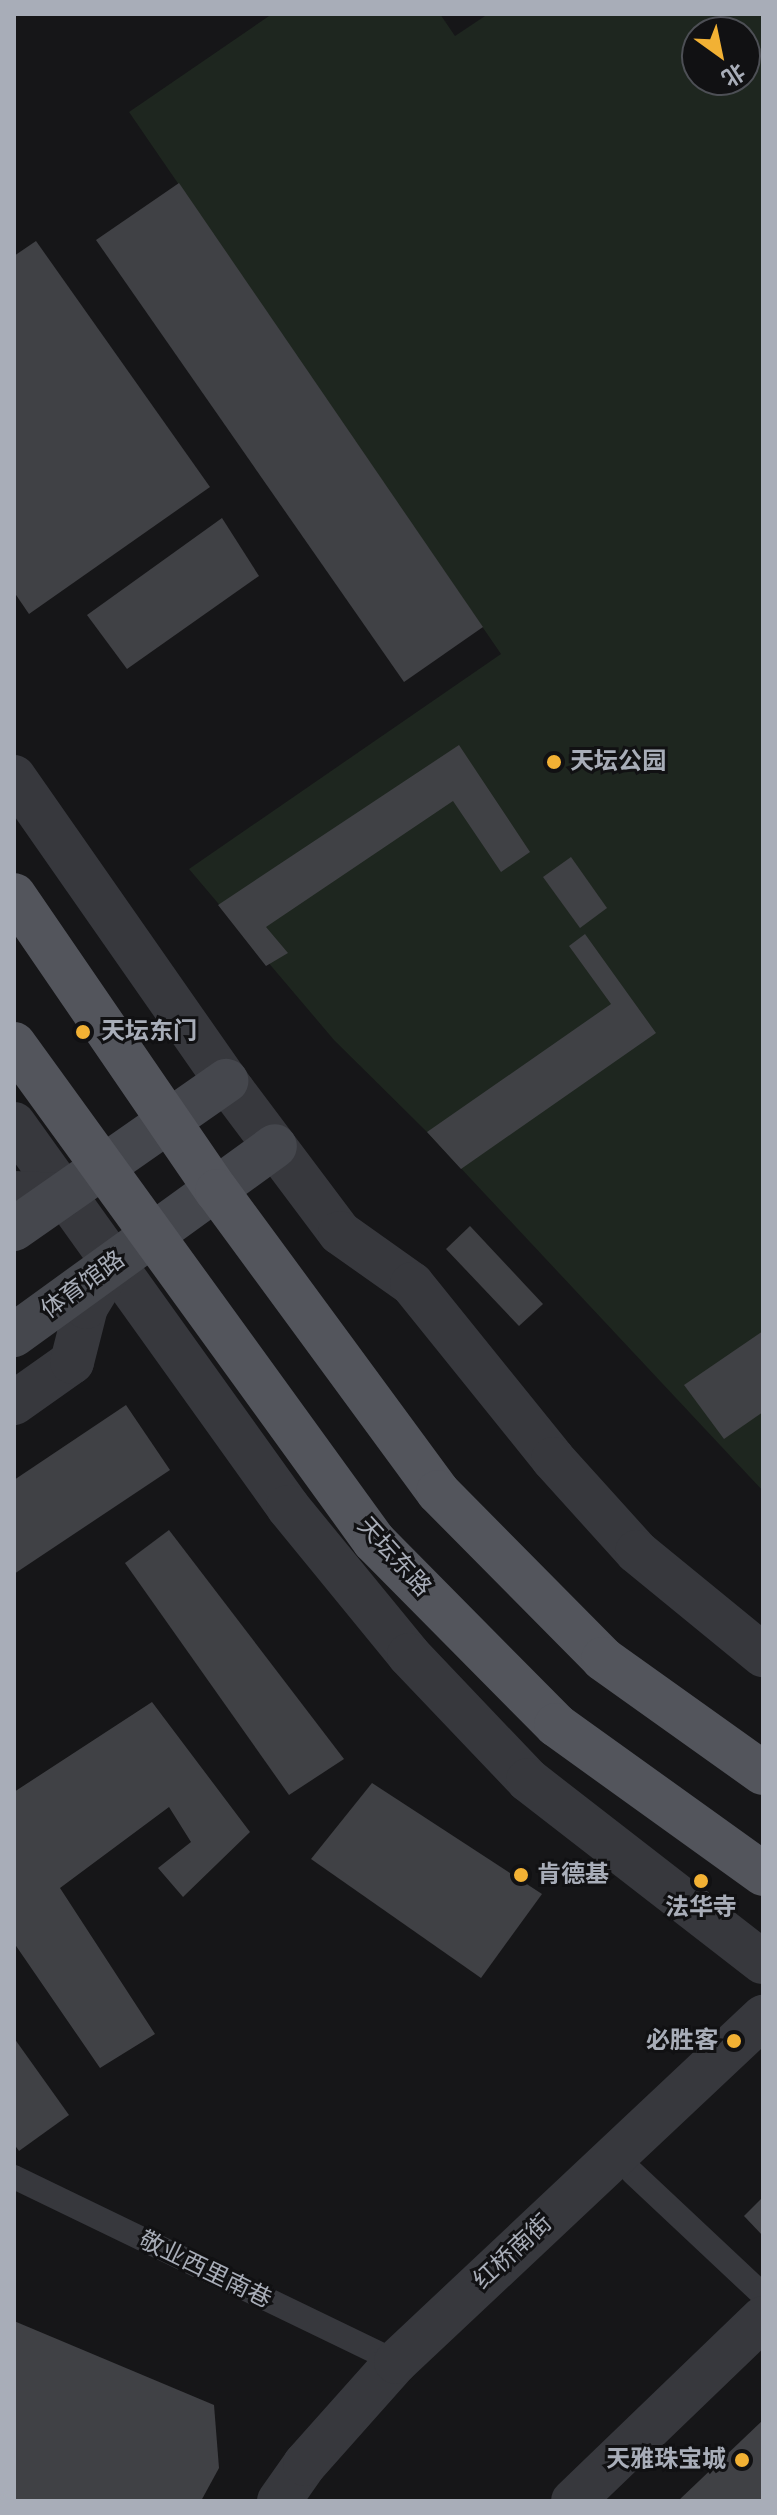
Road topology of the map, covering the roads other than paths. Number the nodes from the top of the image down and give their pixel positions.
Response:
1 (14, 777) edge
2 (14, 895) edge
3 (14, 1044) edge
4 (226, 1081) junction
5 (170, 1122) junction
6 (14, 1124) edge
7 (275, 1146) junction
8 (102, 1167) junction
9 (217, 1191) junction
10 (14, 1193) edge
11 (63, 1195) junction
12 (14, 1229) edge
13 (152, 1235) junction
14 (112, 1264) junction
15 (14, 1335) edge
16 (14, 1403) edge
17 (763, 1655) edge
18 (763, 1773) edge
19 (763, 1874) edge
20 (763, 1962) edge
21 (763, 2017) edge
22 (763, 2049) edge
23 (633, 2173) junction
24 (14, 2177) edge
25 (763, 2295) edge
26 (763, 2318) edge
27 (396, 2362) junction
28 (279, 2501) edge
29 (310, 2501) edge
30 (573, 2501) edge

1 - 4 street
2 - 5 main road
3 - 8 main road, 天坛东路
4 - 5 main road
4 - 7 street
5 - 8 main road
5 - 9 main road
6 - 11 street, 天坛东路
7 - 9 main road, 体育馆路
7 - 17 street
8 - 11 main road
8 - 13 main road, 天坛东路
9 - 13 main road, 体育馆路
9 - 18 main road
10 - 11 street
11 - 12 main road
11 - 14 street, 天坛东路
13 - 14 main road, 体育馆路
13 - 19 main road, 天坛东路
14 - 15 main road, 体育馆路
14 - 16 street
14 - 20 street, 天坛东路
21 - 27 street, 红桥南街
22 - 23 street, 红桥南街
23 - 25 lane
23 - 29 street, 红桥南街
24 - 27 lane, 敬业西里南巷
26 - 30 street
27 - 28 street, 红桥南街

